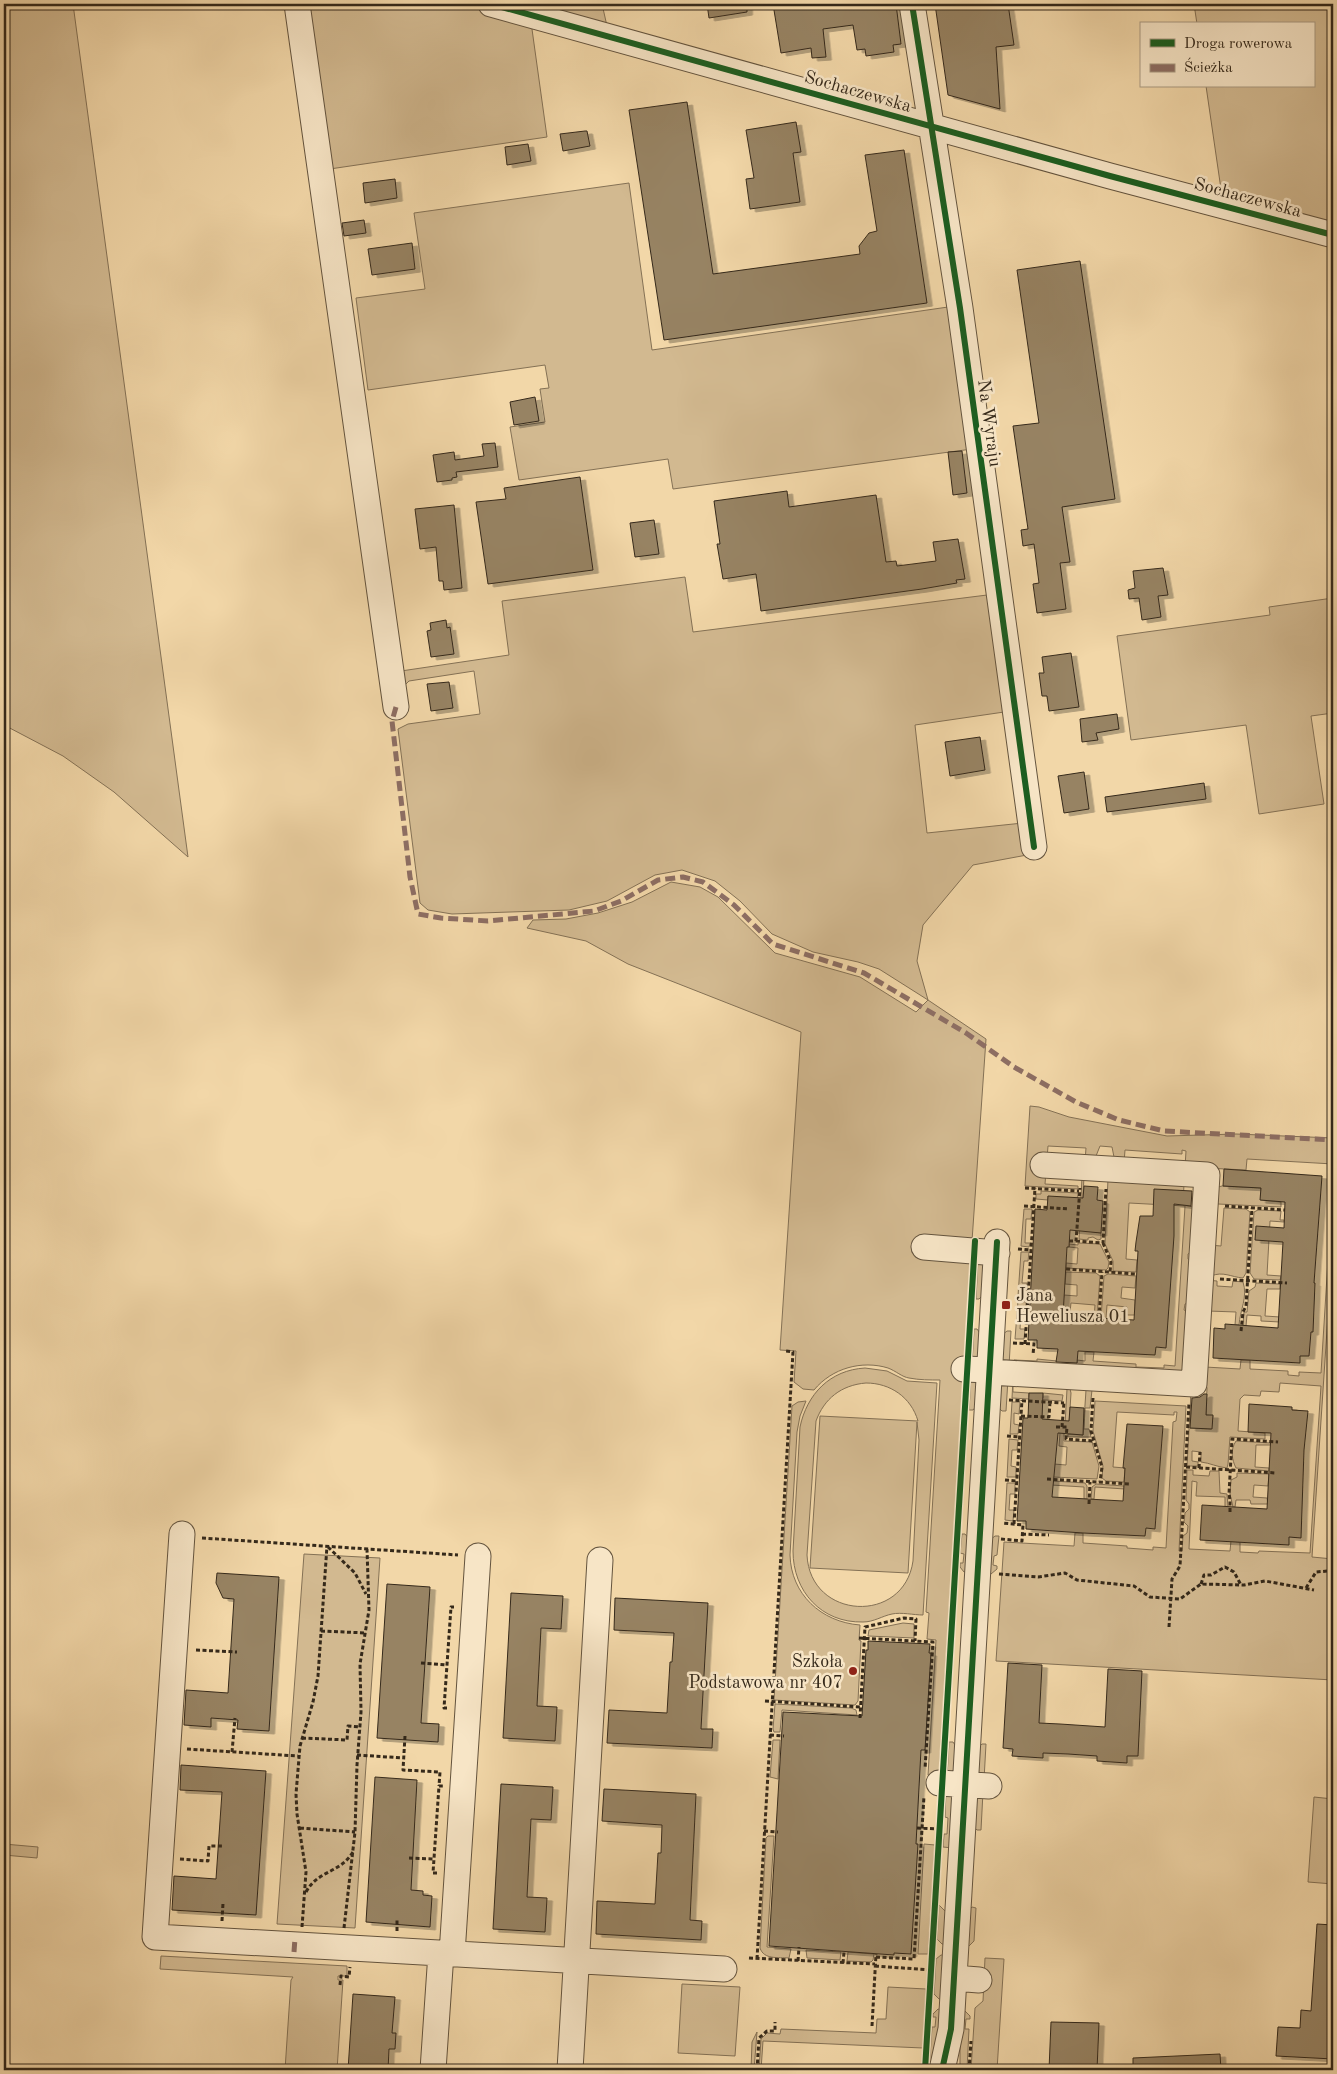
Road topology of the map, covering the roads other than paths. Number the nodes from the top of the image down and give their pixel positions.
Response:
1 (297, 4) edge
2 (491, 4) edge
3 (912, 4) edge
4 (930, 126) junction
5 (1333, 235) edge
6 (396, 707) dead end
7 (1034, 847) dead end
8 (1043, 1165) dead end
9 (924, 1247) dead end
10 (964, 1369) dead end
11 (990, 1371) junction
12 (182, 1535) road end
13 (478, 1556) road end
14 (600, 1560) dead end
15 (929, 1782) road end
16 (977, 1785) junction
17 (447, 1953) junction
18 (576, 1961) junction
19 (724, 1969) dead end
20 (942, 1974) junction
21 (979, 1980) dead end
22 (951, 2029) junction
23 (433, 2070) edge
24 (570, 2070) edge
25 (942, 2070) edge
26 (956, 2070) edge

1 - 6 street
2 - 4 street, Sochaczewska
3 - 4 street, Na Wyraju
4 - 5 street, Sochaczewska
4 - 7 street, Na Wyraju
8 - 11 street
9 - 11 street
10 - 11 street
11 - 16 street
12 - 17 street
13 - 17 street
14 - 18 street
15 - 16 street
16 - 20 street
17 - 18 street
17 - 23 street
18 - 19 street
18 - 24 street
20 - 21 street
20 - 22 street
22 - 25 street
22 - 26 street

